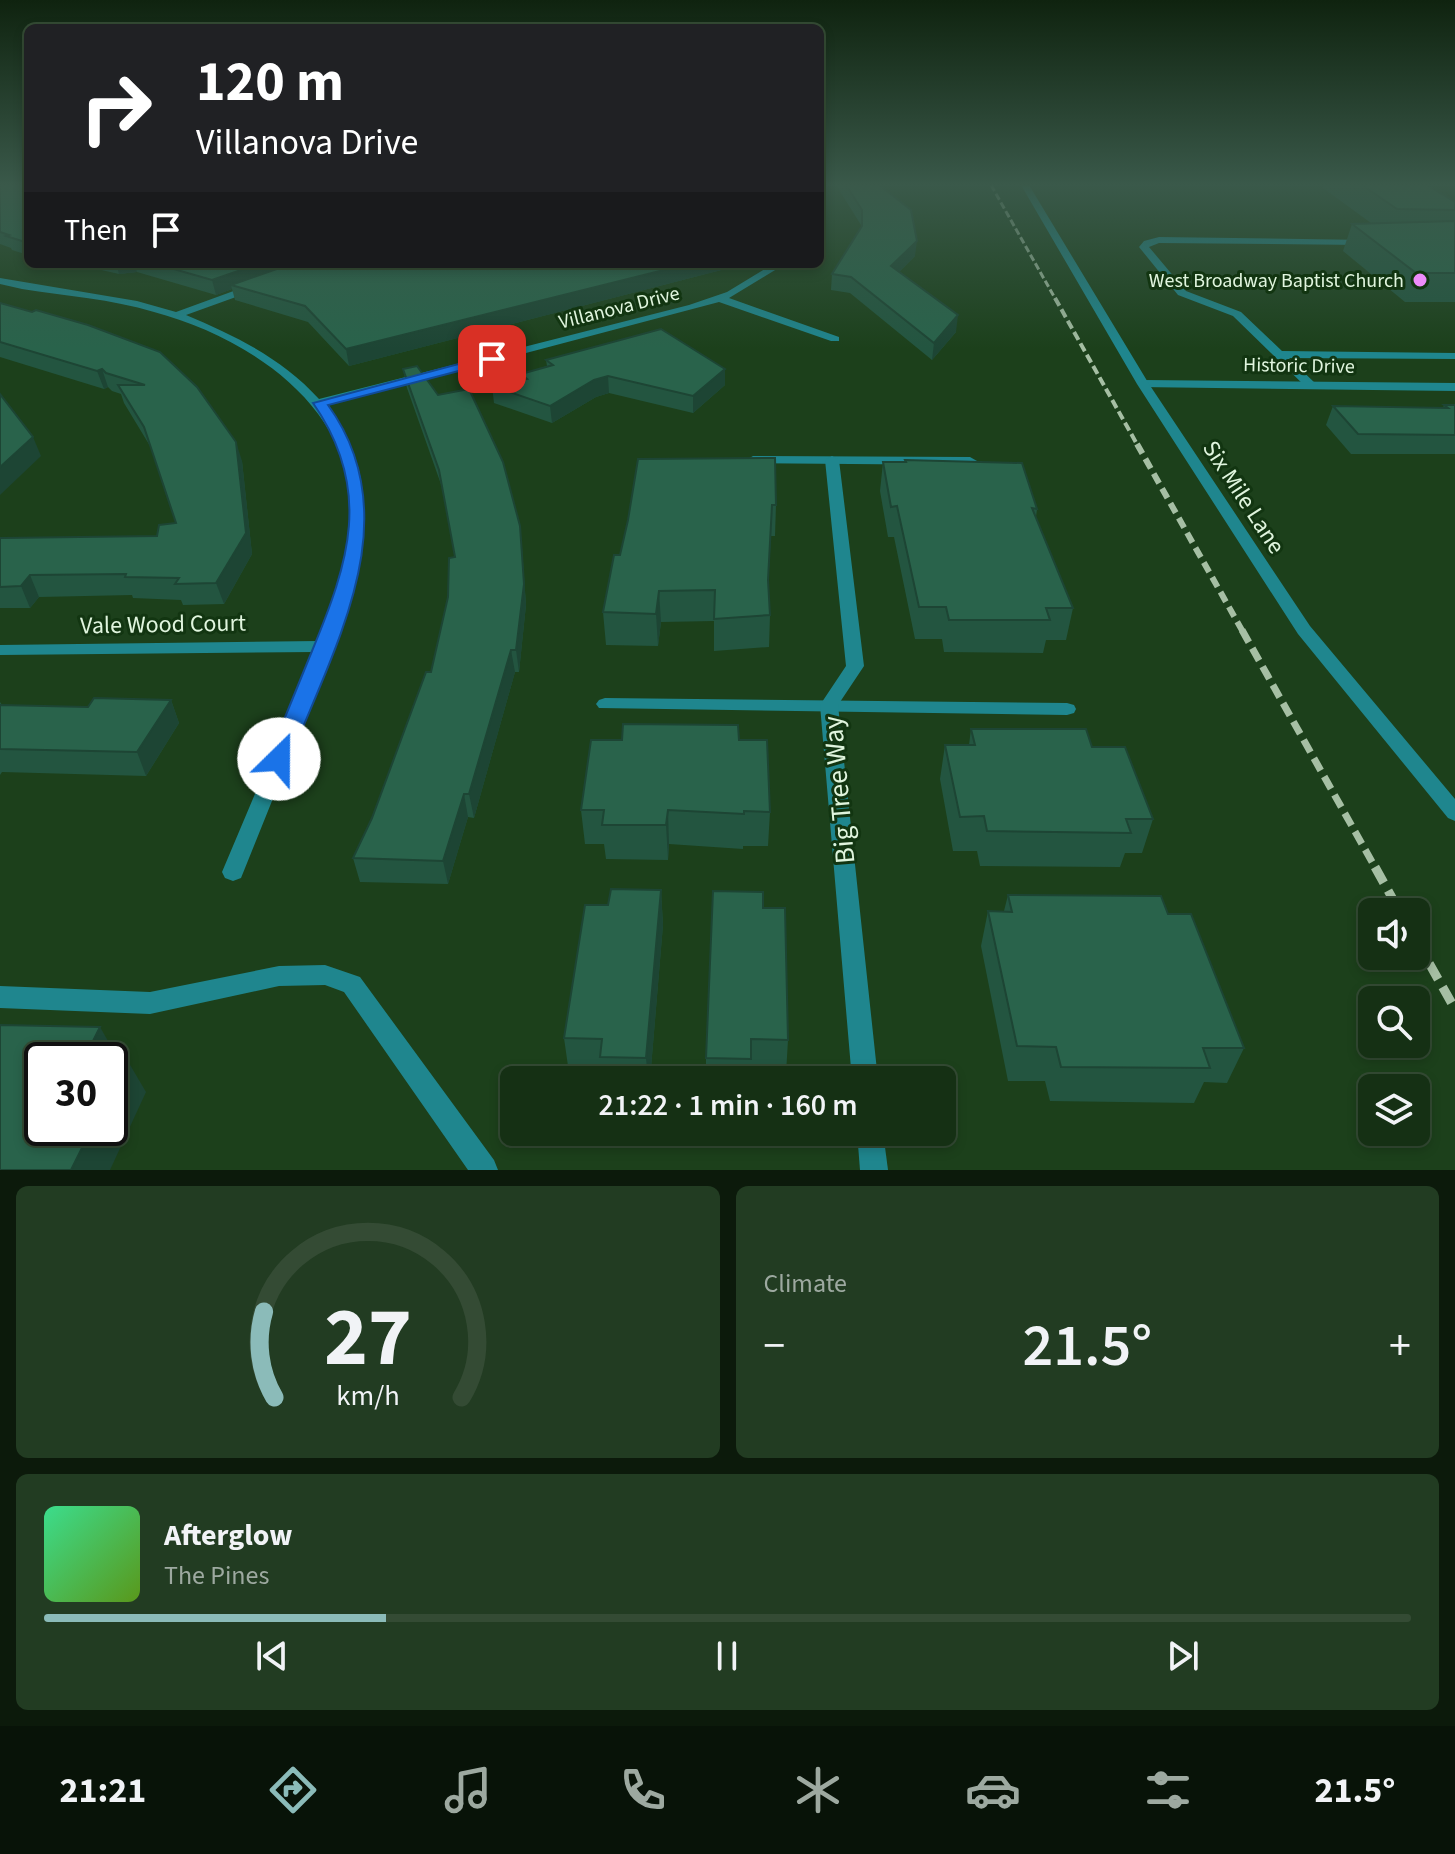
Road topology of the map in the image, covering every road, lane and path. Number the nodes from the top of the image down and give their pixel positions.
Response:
1 (1057, 240) edge
2 (1377, 242) edge
3 (773, 268) edge
4 (0, 281) edge
5 (263, 284) edge
6 (719, 298) junction
7 (177, 315) junction
8 (835, 339) dead end
9 (1280, 354) junction
10 (1455, 356) edge
11 (1143, 384) junction
12 (1311, 385) junction
13 (1455, 387) edge
14 (320, 403) junction
15 (740, 460) edge
16 (832, 460) junction
17 (970, 461) edge
18 (326, 646) junction
19 (0, 650) edge
20 (605, 704) dead end
21 (829, 705) junction
22 (1067, 709) dead end
23 (1455, 813) edge
24 (233, 872) dead end
25 (0, 997) edge
26 (864, 1066) edge
27 (871, 1146) edge
28 (484, 1170) edge
29 (874, 1170) edge

1 - 11 street, Six Mile Lane
2 - 9 street
3 - 6 street, Villanova Drive
4 - 7 street
5 - 7 street
6 - 8 street
6 - 14 street, Villanova Drive
7 - 14 street
9 - 10 street
9 - 12 street
11 - 12 street, Historic Drive
11 - 23 street, Six Mile Lane
12 - 13 street, Historic Drive
14 - 18 street
15 - 16 street
16 - 17 street
16 - 21 street, Big Tree Way
18 - 19 street, Vale Wood Court
18 - 24 street
20 - 21 street
21 - 22 street
21 - 26 street, Big Tree Way
25 - 28 street
27 - 29 street

